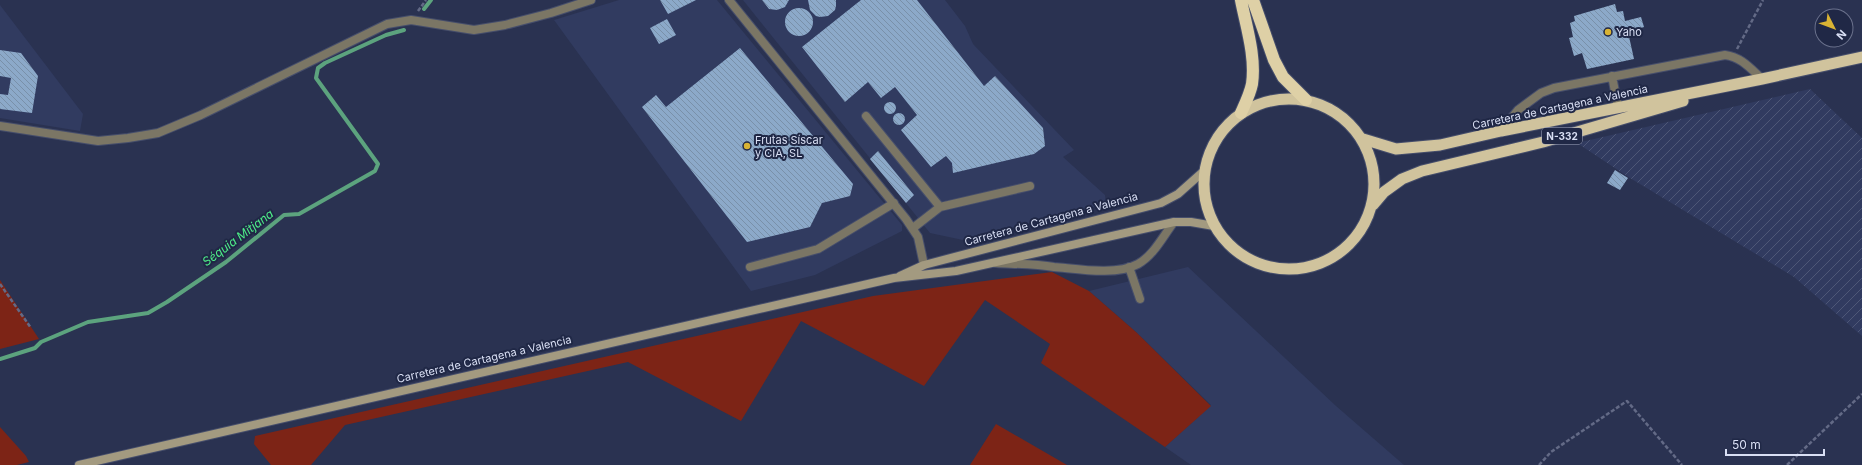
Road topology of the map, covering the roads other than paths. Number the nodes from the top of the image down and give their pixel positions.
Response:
1 (591, 0) edge
2 (729, 0) edge
3 (1241, 0) edge
4 (1253, 0) edge
5 (1862, 56) edge
6 (1612, 76) junction
7 (1762, 79) junction
8 (1306, 100) junction
9 (1618, 108) junction
10 (1241, 113) junction
11 (866, 116) dead end
12 (0, 126) edge
13 (1500, 131) junction
14 (1363, 139) junction
15 (1205, 170) junction
16 (1030, 186) dead end
17 (894, 203) junction
18 (940, 207) junction
19 (1371, 208) junction
20 (1174, 222) junction
21 (1214, 226) junction
22 (913, 228) junction
23 (991, 262) junction
24 (924, 265) junction
25 (750, 267) dead end
26 (1129, 267) junction
27 (894, 278) junction
28 (1140, 299) dead end
29 (79, 465) edge

1 - 12 street
2 - 17 street
3 - 10 highway
4 - 8 highway
5 - 7 highway, Carretera de Cartagena a Valencia / N-332
6 - 7 street
6 - 9 street
6 - 13 street
7 - 9 highway, Carretera de Cartagena a Valencia / N-332
7 - 19 highway, Carretera de Cartagena a Valencia / N-332
8 - 10 highway
8 - 14 highway
9 - 13 highway, Carretera de Cartagena a Valencia / N-332
10 - 15 highway
11 - 18 street
13 - 14 highway, Carretera de Cartagena a Valencia / N-332
14 - 19 highway
15 - 21 highway
15 - 24 main road, Carretera de Cartagena a Valencia
16 - 18 street
17 - 22 street
17 - 25 street
18 - 22 street
19 - 21 highway
20 - 21 main road, Carretera de Cartagena a Valencia
20 - 23 main road, Carretera de Cartagena a Valencia
20 - 26 street
22 - 24 street
23 - 26 street
23 - 27 main road, Carretera de Cartagena a Valencia
24 - 27 main road, Carretera de Cartagena a Valencia
26 - 28 street
27 - 29 main road, Carretera de Cartagena a Valencia

